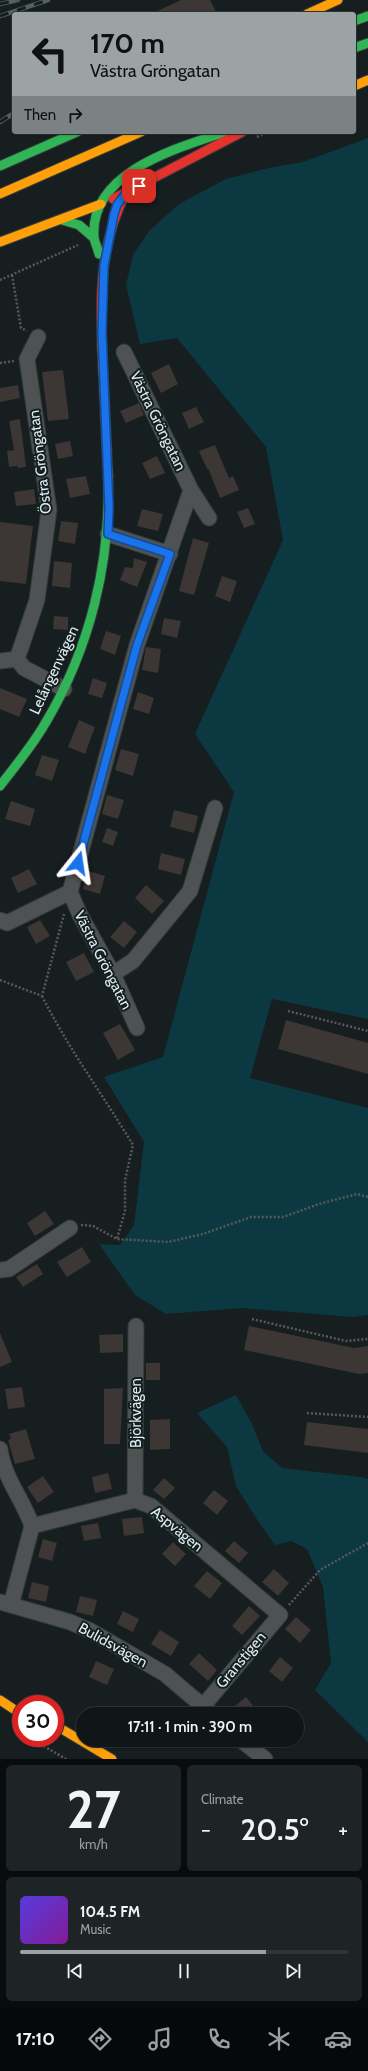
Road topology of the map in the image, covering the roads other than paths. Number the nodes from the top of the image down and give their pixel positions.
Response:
1 (338, 0) edge
2 (311, 12) edge
3 (368, 16) edge
4 (356, 20) edge
5 (368, 43) edge
6 (356, 47) edge
7 (368, 80) edge
8 (356, 85) edge
9 (72, 134) edge
10 (136, 134) edge
11 (220, 134) edge
12 (238, 134) edge
13 (0, 166) edge
14 (126, 193) junction
15 (0, 194) edge
16 (101, 204) junction
17 (62, 220) junction
18 (94, 238) junction
19 (0, 242) edge
20 (104, 266) junction
21 (38, 337) road end
22 (124, 352) dead end
23 (191, 490) junction
24 (209, 518) dead end
25 (108, 534) junction
26 (170, 554) junction
27 (17, 659) junction
28 (0, 661) edge
29 (64, 689) junction
30 (0, 786) edge
31 (216, 808) dead end
32 (70, 892) junction
33 (0, 920) edge
34 (113, 974) junction
35 (137, 1028) dead end
36 (70, 1228) road end
37 (0, 1270) edge
38 (136, 1326) dead end
39 (0, 1449) edge
40 (135, 1500) junction
41 (32, 1526) junction
42 (5, 1603) edge
43 (280, 1615) joint
44 (0, 1697) edge
45 (0, 1700) edge
46 (12, 1702) edge
47 (204, 1707) edge
48 (210, 1707) edge
49 (12, 1708) edge
50 (64, 1730) edge
51 (64, 1741) edge
52 (250, 1747) edge
53 (95, 1759) edge
54 (112, 1759) edge
55 (265, 1759) edge

1 - 2 main road
3 - 4 main road
5 - 6 main road
7 - 8 main road
9 - 13 main road
10 - 15 main road
11 - 16 main road
12 - 14 main road
14 - 16 main road
14 - 20 main road, Lelångenvägen
16 - 17 main road
16 - 18 main road
17 - 18 main road
17 - 19 main road
18 - 20 main road, Lelångenvägen
20 - 25 main road, Lelångenvägen
21 - 27 street, Östra Gröngatan
22 - 23 street, Västra Gröngatan
23 - 24 street, Västra Gröngatan
23 - 26 street, Västra Gröngatan
25 - 26 street
25 - 29 main road, Lelångenvägen
26 - 32 street, Västra Gröngatan
27 - 28 street
27 - 29 street
29 - 30 main road, Lelångenvägen
31 - 34 street
32 - 33 street, Västra Gröngatan
32 - 34 street, Västra Gröngatan
34 - 35 street, Västra Gröngatan
36 - 37 street
38 - 40 street, Björkvägen
39 - 41 street
40 - 41 street, Aspvägen
40 - 43 street, Aspvägen
41 - 42 street
42 - 47 street, Bulidsvägen
43 - 48 street, Granstigen
44 - 46 main road
45 - 49 main road
50 - 54 main road
51 - 53 main road
52 - 55 street

